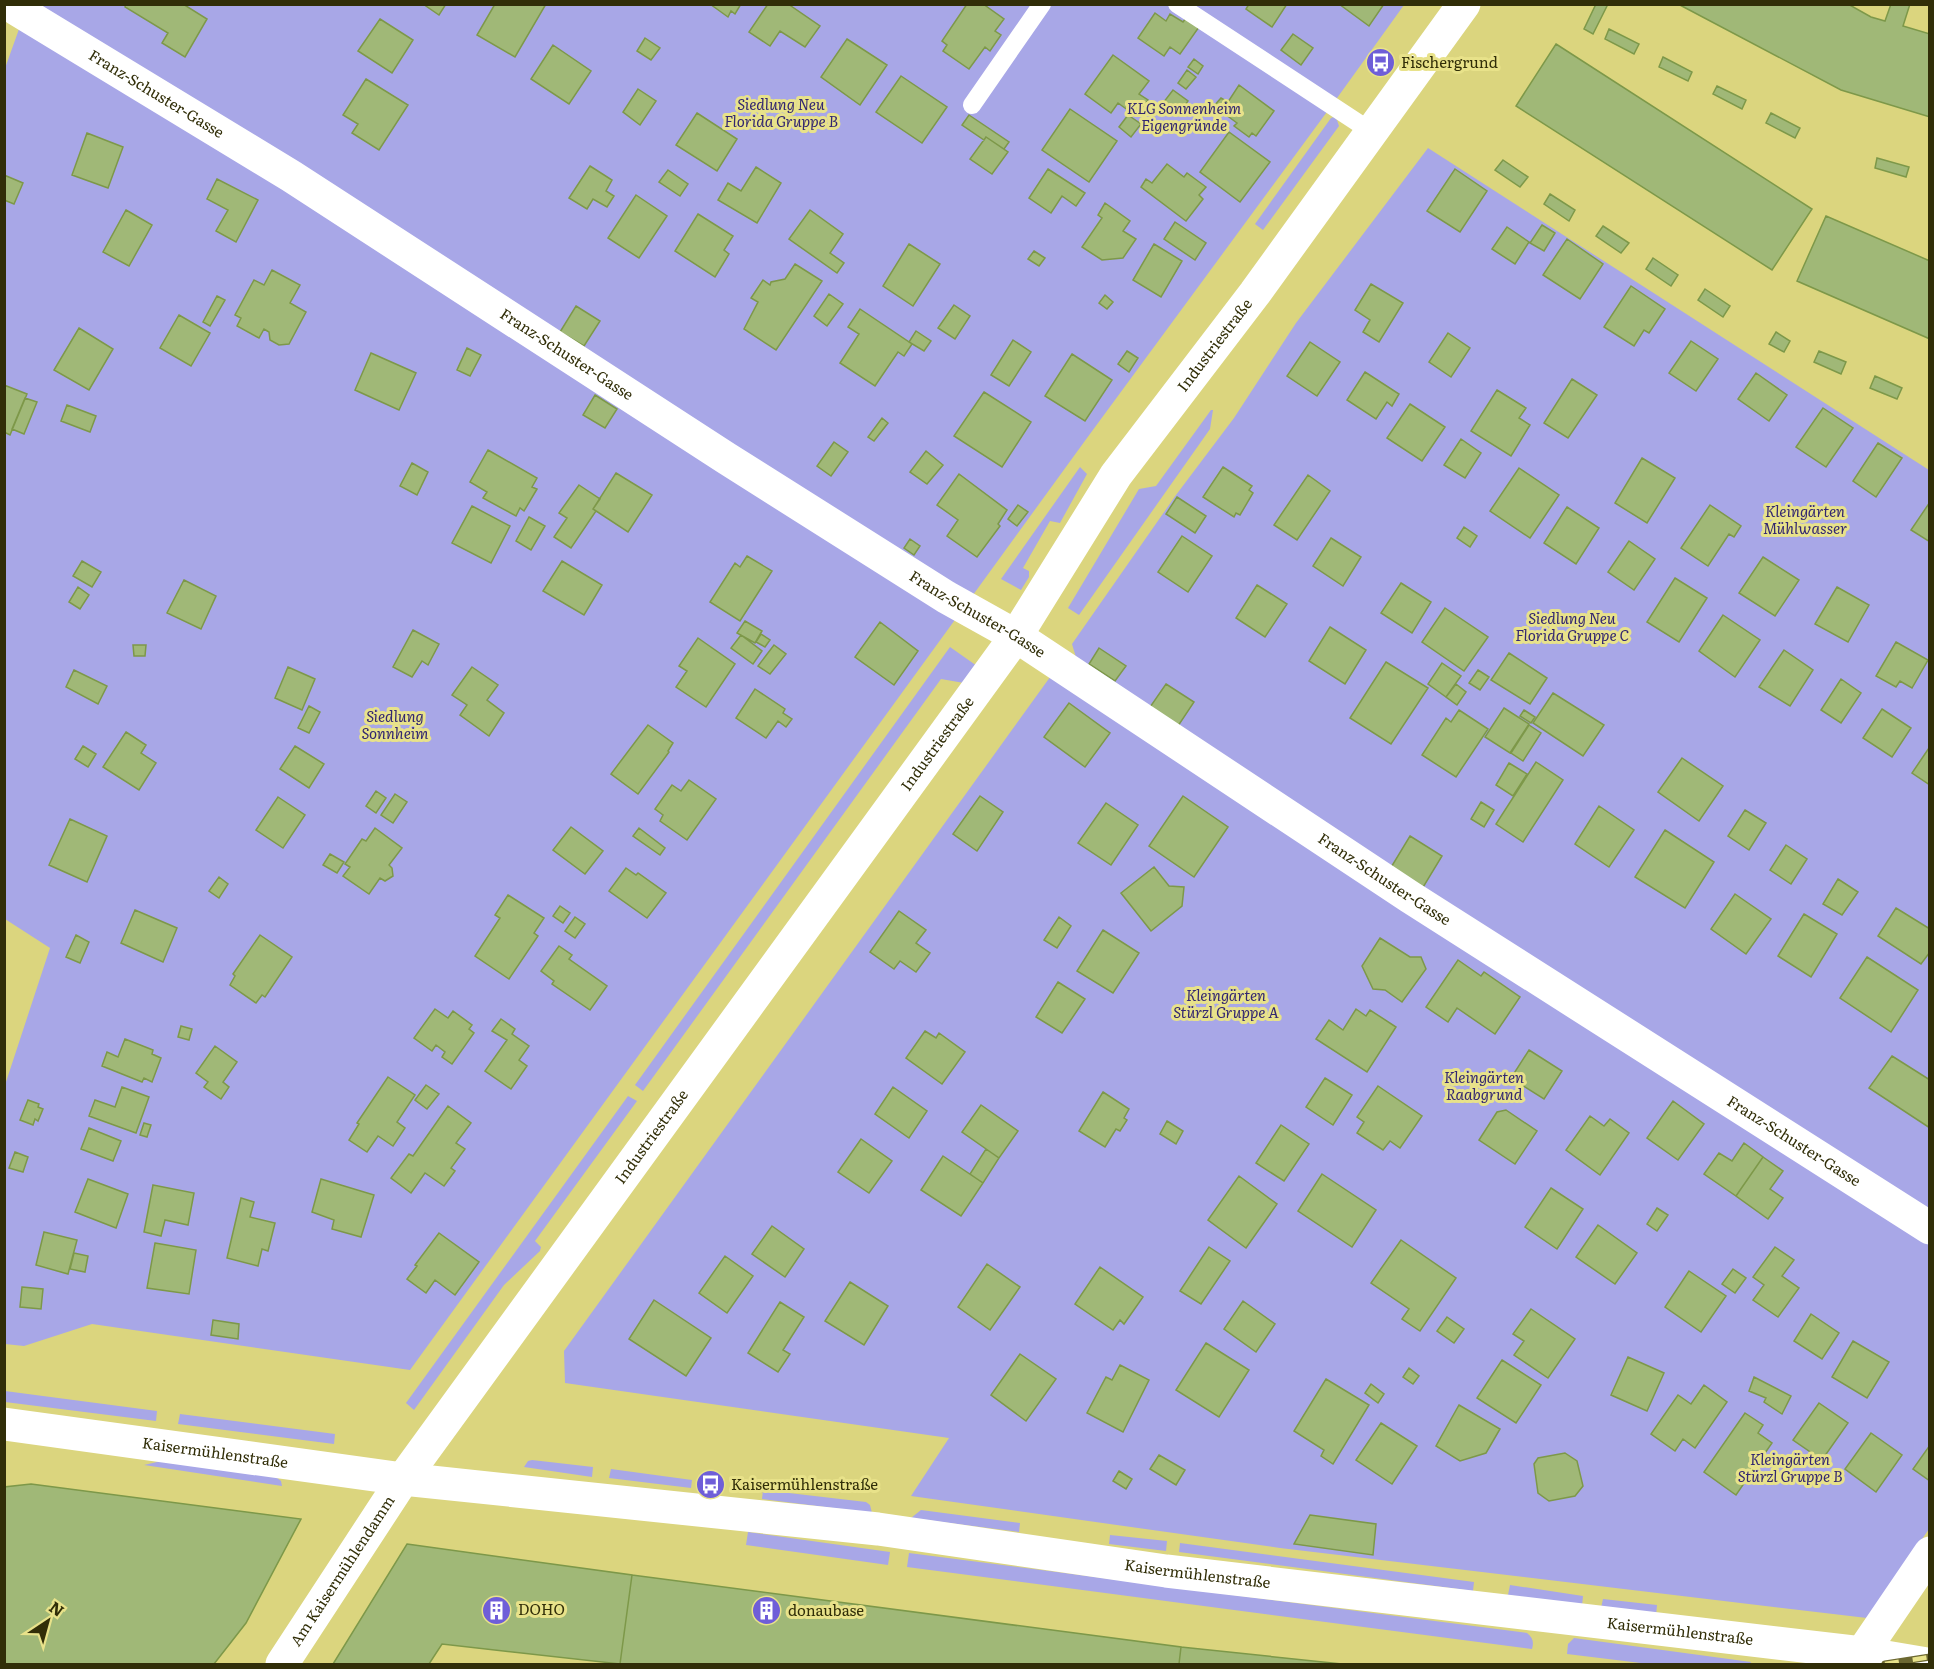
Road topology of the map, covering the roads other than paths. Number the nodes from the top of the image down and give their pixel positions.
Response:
1 (1042, 4) edge
2 (1177, 4) edge
3 (1464, 4) edge
4 (16, 9) dead end
5 (972, 105) dead end
6 (1372, 132) junction
7 (1016, 636) junction
8 (1929, 1228) edge
9 (4, 1424) edge
10 (403, 1479) junction
11 (1929, 1553) edge
12 (1862, 1653) junction
13 (282, 1665) edge
14 (1927, 1665) edge

1 - 5 lane
2 - 6 lane
3 - 6 street, Industriestraße
4 - 7 street, Franz-Schuster-Gasse
6 - 7 street, Industriestraße
7 - 8 street, Franz-Schuster-Gasse
7 - 10 street, Industriestraße
9 - 10 street, Kaisermühlenstraße
10 - 12 street, Kaisermühlenstraße
10 - 13 street, Am Kaisermühlendamm
11 - 12 street
12 - 14 street, Kaisermühlenstraße

